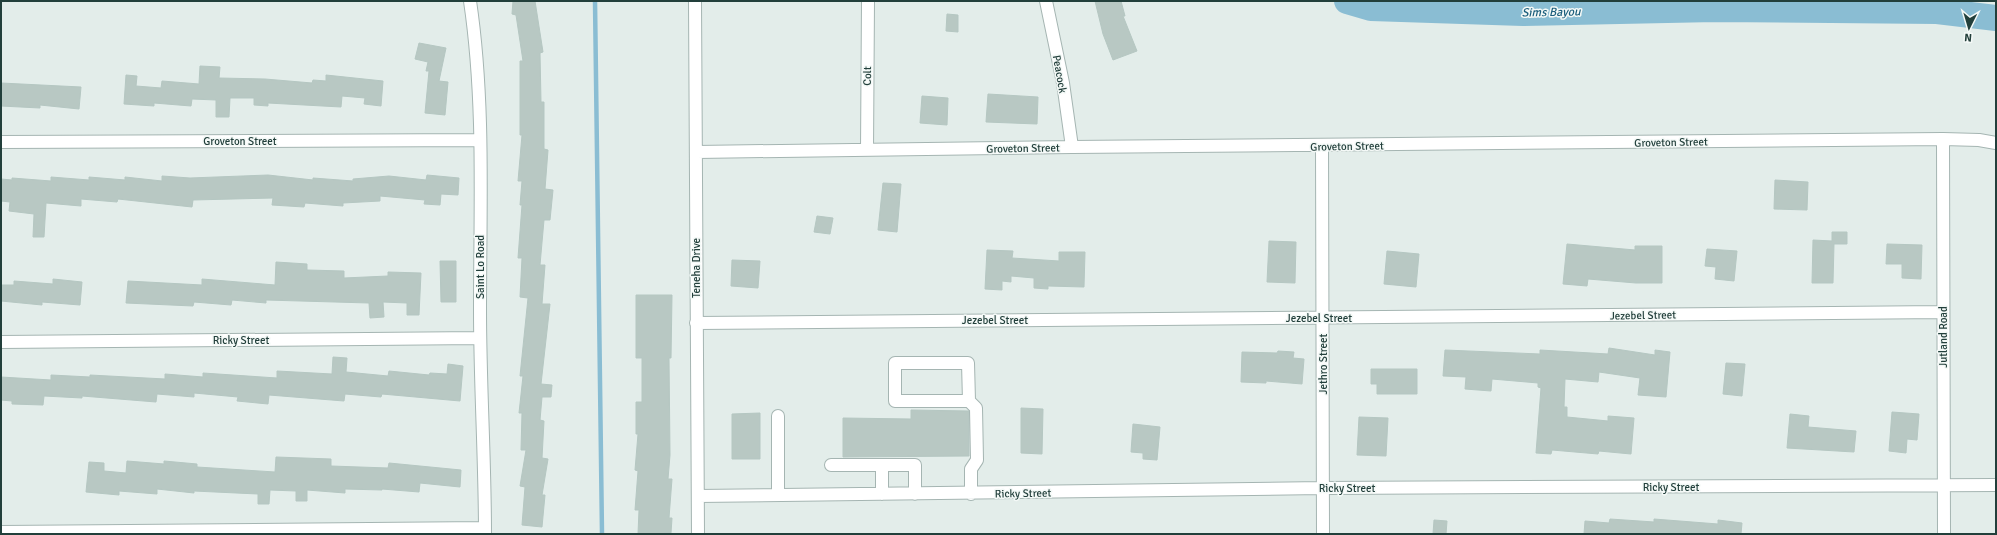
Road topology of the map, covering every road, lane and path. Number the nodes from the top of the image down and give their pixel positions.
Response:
1 (470, 1) edge
2 (696, 1) edge
3 (868, 1) edge
4 (1046, 1) edge
5 (480, 140) junction
6 (1943, 140) junction
7 (1, 142) edge
8 (1996, 143) edge
9 (1322, 146) junction
10 (1072, 147) junction
11 (866, 150) junction
12 (697, 152) junction
13 (1942, 312) junction
14 (1323, 318) junction
15 (696, 323) junction
16 (480, 338) junction
17 (1, 342) edge
18 (969, 401) junction
19 (778, 416) dead end
20 (831, 465) dead end
21 (882, 465) junction
22 (1996, 485) edge
23 (1944, 486) junction
24 (1322, 488) junction
25 (882, 494) junction
26 (916, 494) junction
27 (971, 494) junction
28 (778, 495) junction
29 (698, 496) junction
30 (485, 531) edge
31 (1, 532) edge
32 (698, 534) edge
33 (1323, 534) edge
34 (1944, 534) edge

1 - 5 street, Saint Lo Road
2 - 12 street, Teneha Drive
3 - 11 street, Colt
4 - 10 street, Peacock
5 - 7 street, Groveton Street
5 - 16 street, Saint Lo Road
6 - 8 street, Groveton Street
6 - 9 street, Groveton Street
6 - 13 street, Jutland Road
9 - 10 street, Groveton Street
9 - 14 street, Jethro Street
10 - 11 street, Groveton Street
11 - 12 street, Groveton Street
12 - 15 street, Teneha Drive
13 - 14 street, Jezebel Street
13 - 23 street, Jutland Road
14 - 15 street, Jezebel Street
14 - 24 street, Jethro Street
15 - 29 street, Teneha Drive
16 - 17 street, Ricky Street
16 - 30 street, Saint Lo Road
18 - 18 street
18 - 27 street
19 - 28 street
20 - 21 street
21 - 25 street
21 - 26 street
22 - 23 street, Ricky Street
23 - 24 street, Ricky Street
23 - 34 street, Jutland Road
24 - 27 street, Ricky Street
24 - 33 street, Jethro Street
25 - 26 street, Ricky Street
25 - 28 street, Ricky Street
26 - 27 street, Ricky Street
28 - 29 street, Ricky Street
29 - 32 street, Teneha Drive
30 - 31 street

